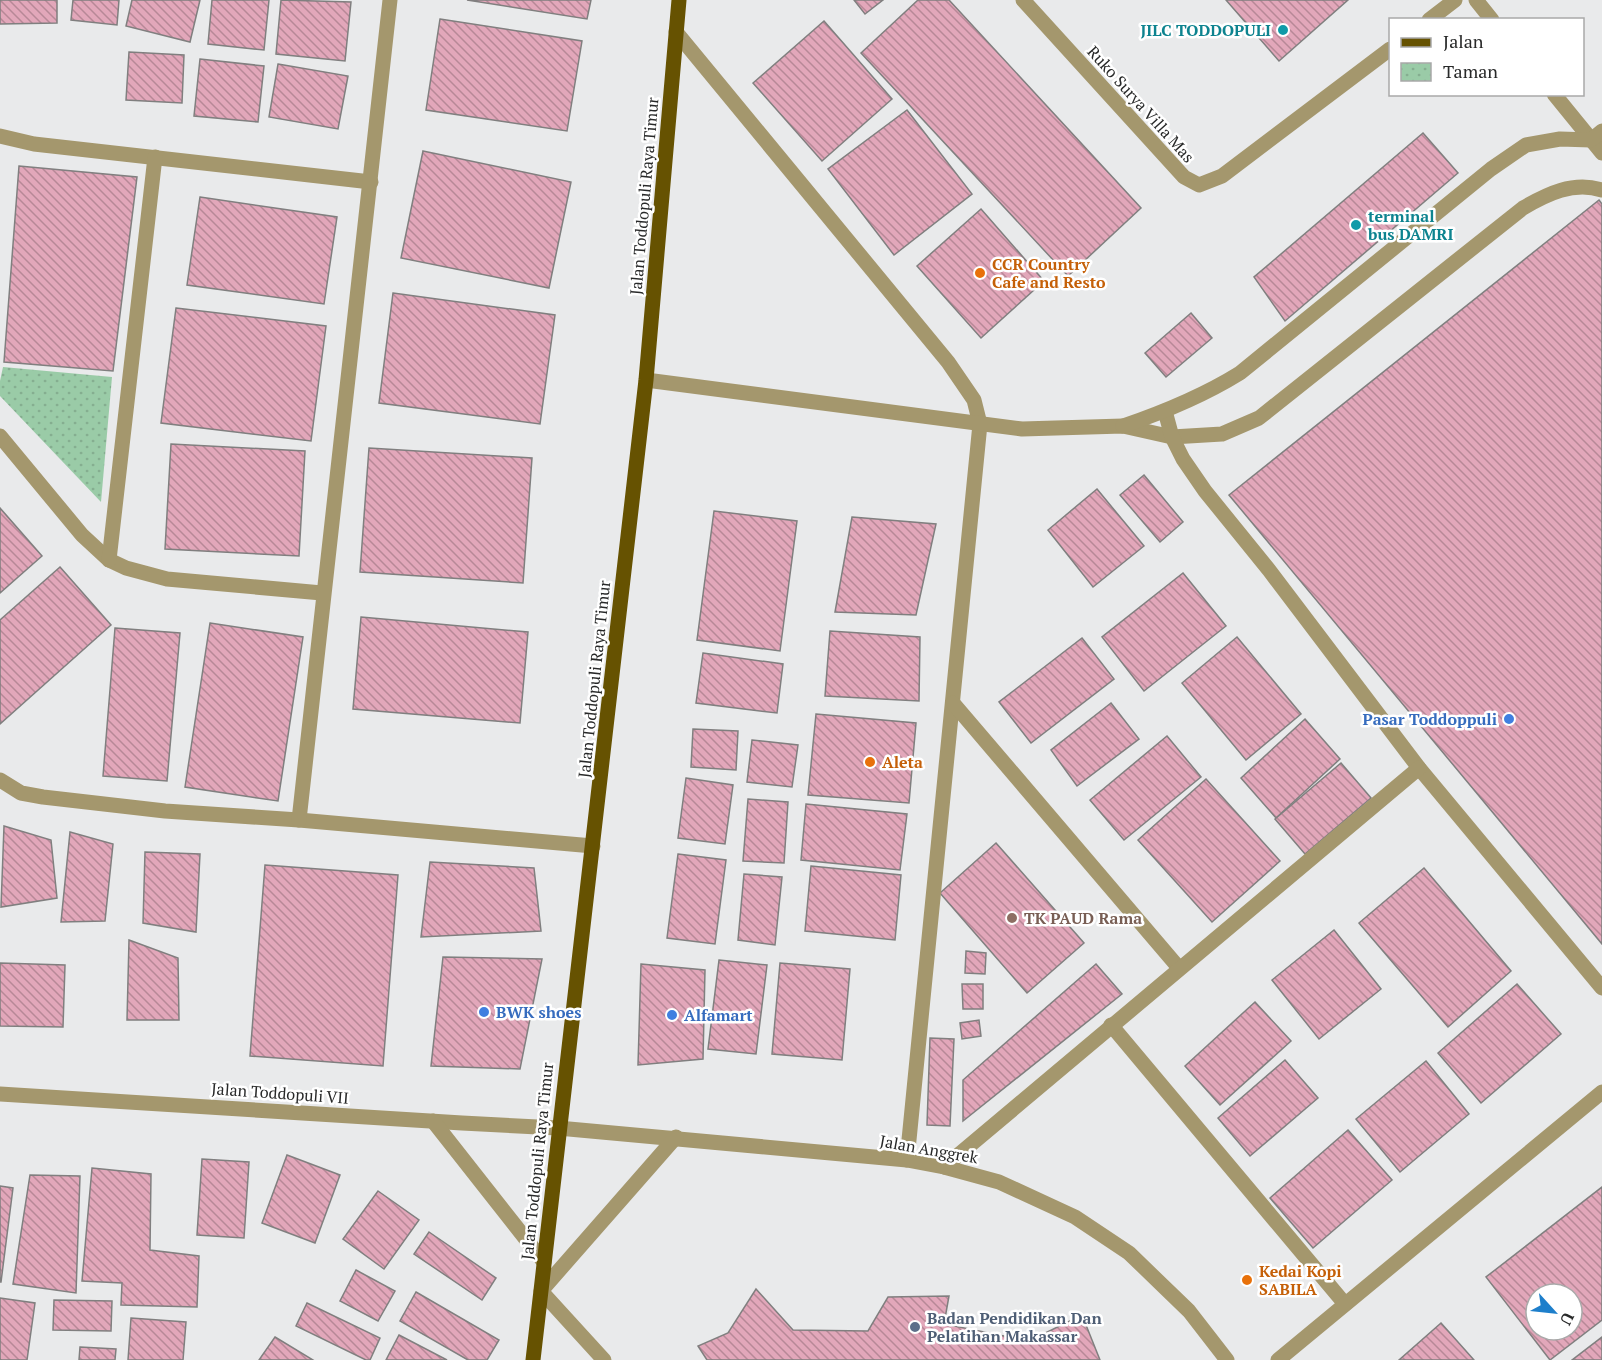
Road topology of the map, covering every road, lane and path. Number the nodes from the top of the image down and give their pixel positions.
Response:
1 (390, 0) edge
2 (680, 0) edge
3 (1023, 0) edge
4 (1455, 0) edge
5 (1476, 0) edge
6 (1432, 18) edge
7 (1490, 18) edge
8 (676, 33) junction
9 (1389, 50) edge
10 (1556, 96) edge
11 (0, 136) edge
12 (1597, 136) edge
13 (1602, 153) edge
14 (155, 157) junction
15 (371, 182) junction
16 (1602, 190) edge
17 (646, 380) junction
18 (1165, 411) junction
19 (980, 424) junction
20 (1123, 426) junction
21 (0, 436) edge
22 (1172, 438) junction
23 (109, 560) junction
24 (322, 593) junction
25 (953, 703) junction
26 (1419, 768) junction
27 (0, 780) edge
28 (299, 820) junction
29 (593, 846) junction
30 (1179, 968) junction
31 (1602, 988) edge
32 (1111, 1025) junction
33 (1602, 1092) edge
34 (0, 1094) edge
35 (433, 1121) junction
36 (558, 1128) junction
37 (676, 1137) junction
38 (907, 1160) junction
39 (944, 1167) junction
40 (544, 1262) junction
41 (541, 1291) junction
42 (1345, 1304) junction
43 (533, 1360) edge
44 (604, 1360) edge
45 (1227, 1360) edge
46 (1278, 1360) edge

1 - 15 street
2 - 8 main road, Jalan Toddopuli Raya Timur
3 - 9 street, Ruko Surya Villa Mas
4 - 6 street
5 - 7 street
8 - 17 main road, Jalan Toddopuli Raya Timur
8 - 19 street
10 - 12 street
11 - 14 street
12 - 13 street
12 - 18 street
14 - 15 street
14 - 23 street
15 - 24 street
16 - 22 street
17 - 19 street
17 - 29 main road, Jalan Toddopuli Raya Timur
18 - 20 street
18 - 22 street
19 - 20 street
19 - 25 street
20 - 22 street
21 - 23 street
22 - 26 street
23 - 24 street
24 - 28 street
25 - 30 street
25 - 38 street
26 - 30 street
26 - 31 street
27 - 28 street
28 - 29 street
29 - 36 main road, Jalan Toddopuli Raya Timur
30 - 32 street
32 - 39 street
32 - 42 street
33 - 42 street
34 - 35 street, Jalan Toddopuli VII
35 - 36 street, Jalan Toddopuli VII
35 - 40 street
36 - 37 street, Jalan Anggrek
36 - 40 main road, Jalan Toddopuli Raya Timur
37 - 38 street, Jalan Anggrek
37 - 41 street
38 - 39 street, Jalan Anggrek
39 - 45 street, Jalan Anggrek
40 - 41 main road, Jalan Toddopuli Raya Timur
41 - 43 main road, Jalan Toddopuli Raya Timur
41 - 44 street
42 - 46 street

